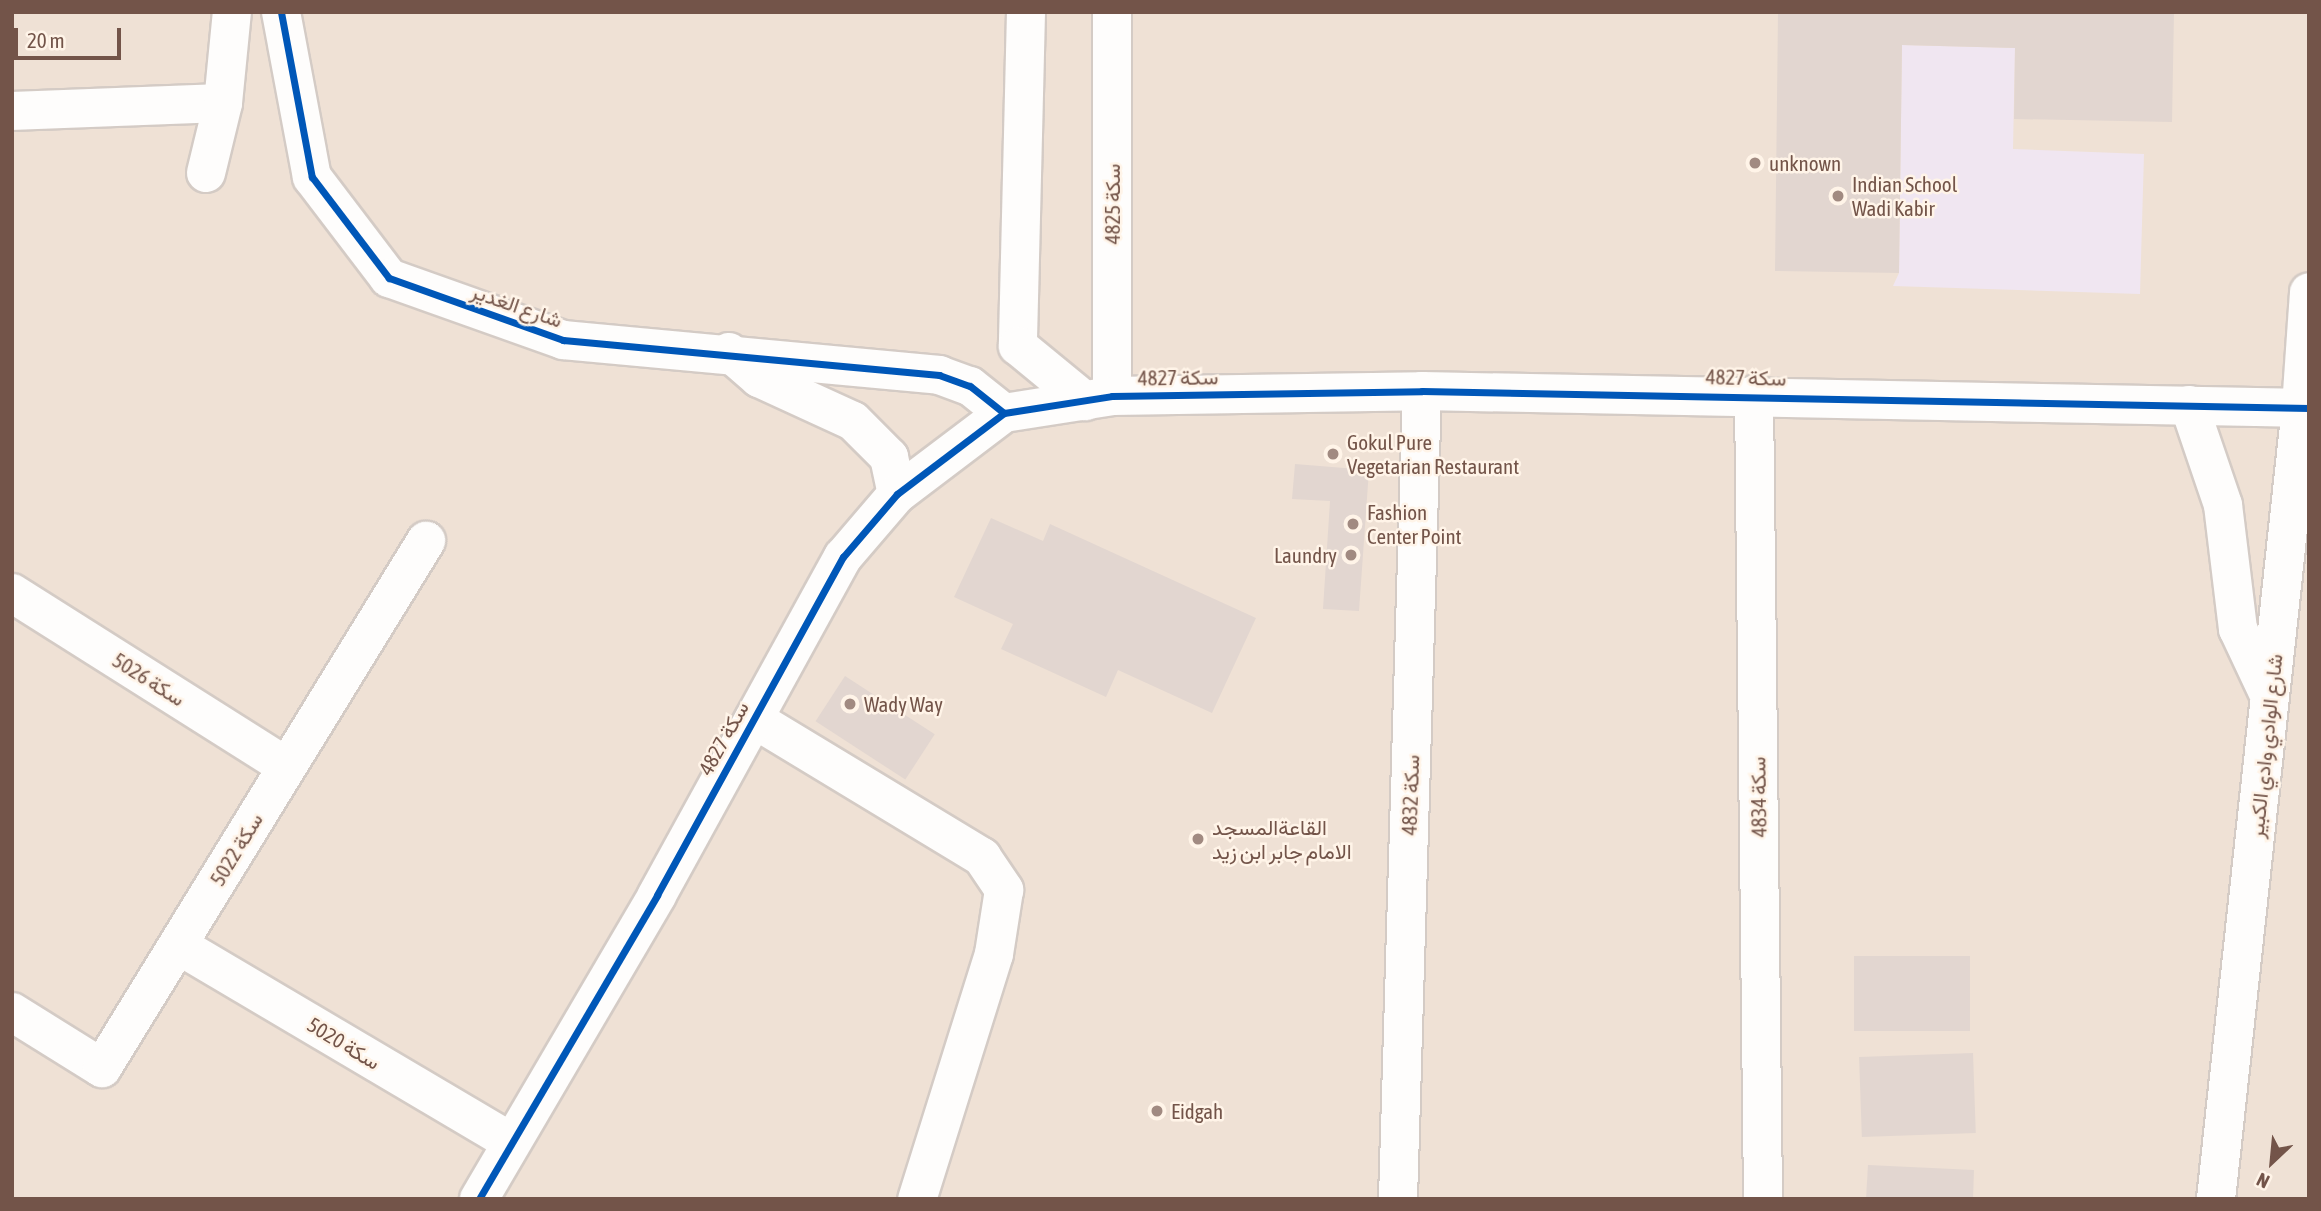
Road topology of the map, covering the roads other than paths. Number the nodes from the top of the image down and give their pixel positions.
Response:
1 (232, 12) edge
2 (281, 12) edge
3 (1026, 12) edge
4 (1112, 12) edge
5 (223, 103) junction
6 (12, 111) edge
7 (206, 173) dead end
8 (2309, 292) edge
9 (729, 351) junction
10 (1422, 391) junction
11 (1754, 395) junction
12 (1098, 398) junction
13 (2189, 405) junction
14 (2305, 408) edge
15 (1004, 413) junction
16 (897, 494) junction
17 (426, 541) dead end
18 (12, 593) edge
19 (2270, 698) junction
20 (754, 719) junction
21 (286, 766) junction
22 (178, 945) junction
23 (12, 1012) edge
24 (509, 1141) junction
25 (479, 1199) edge
26 (917, 1199) edge
27 (1398, 1199) edge
28 (1763, 1199) edge
29 (2216, 1199) edge

1 - 5 street
2 - 9 street, شارع الغدير
3 - 12 street
4 - 12 street, سكة 4825
5 - 6 street
5 - 7 street
8 - 14 street, شارع الوادي وادي الكبير
9 - 15 street, شارع الغدير
9 - 16 street
10 - 11 street, سكة 4827
10 - 12 street, سكة 4827
10 - 27 street, سكة 4832
11 - 13 street, سكة 4827
11 - 28 street, سكة 4834
12 - 15 street, سكة 4827
13 - 14 street, سكة 4827
13 - 19 street
14 - 19 street, شارع الوادي وادي الكبير
15 - 16 street, سكة 4827
16 - 20 street, سكة 4827
17 - 21 street, سكة 5022
18 - 21 street, سكة 5026
19 - 29 street, شارع الوادي وادي الكبير
20 - 24 street, سكة 4827
20 - 26 street
21 - 22 street, سكة 5022
22 - 23 street, سكة 5022
22 - 24 street, سكة 5020
24 - 25 street, سكة 4827

